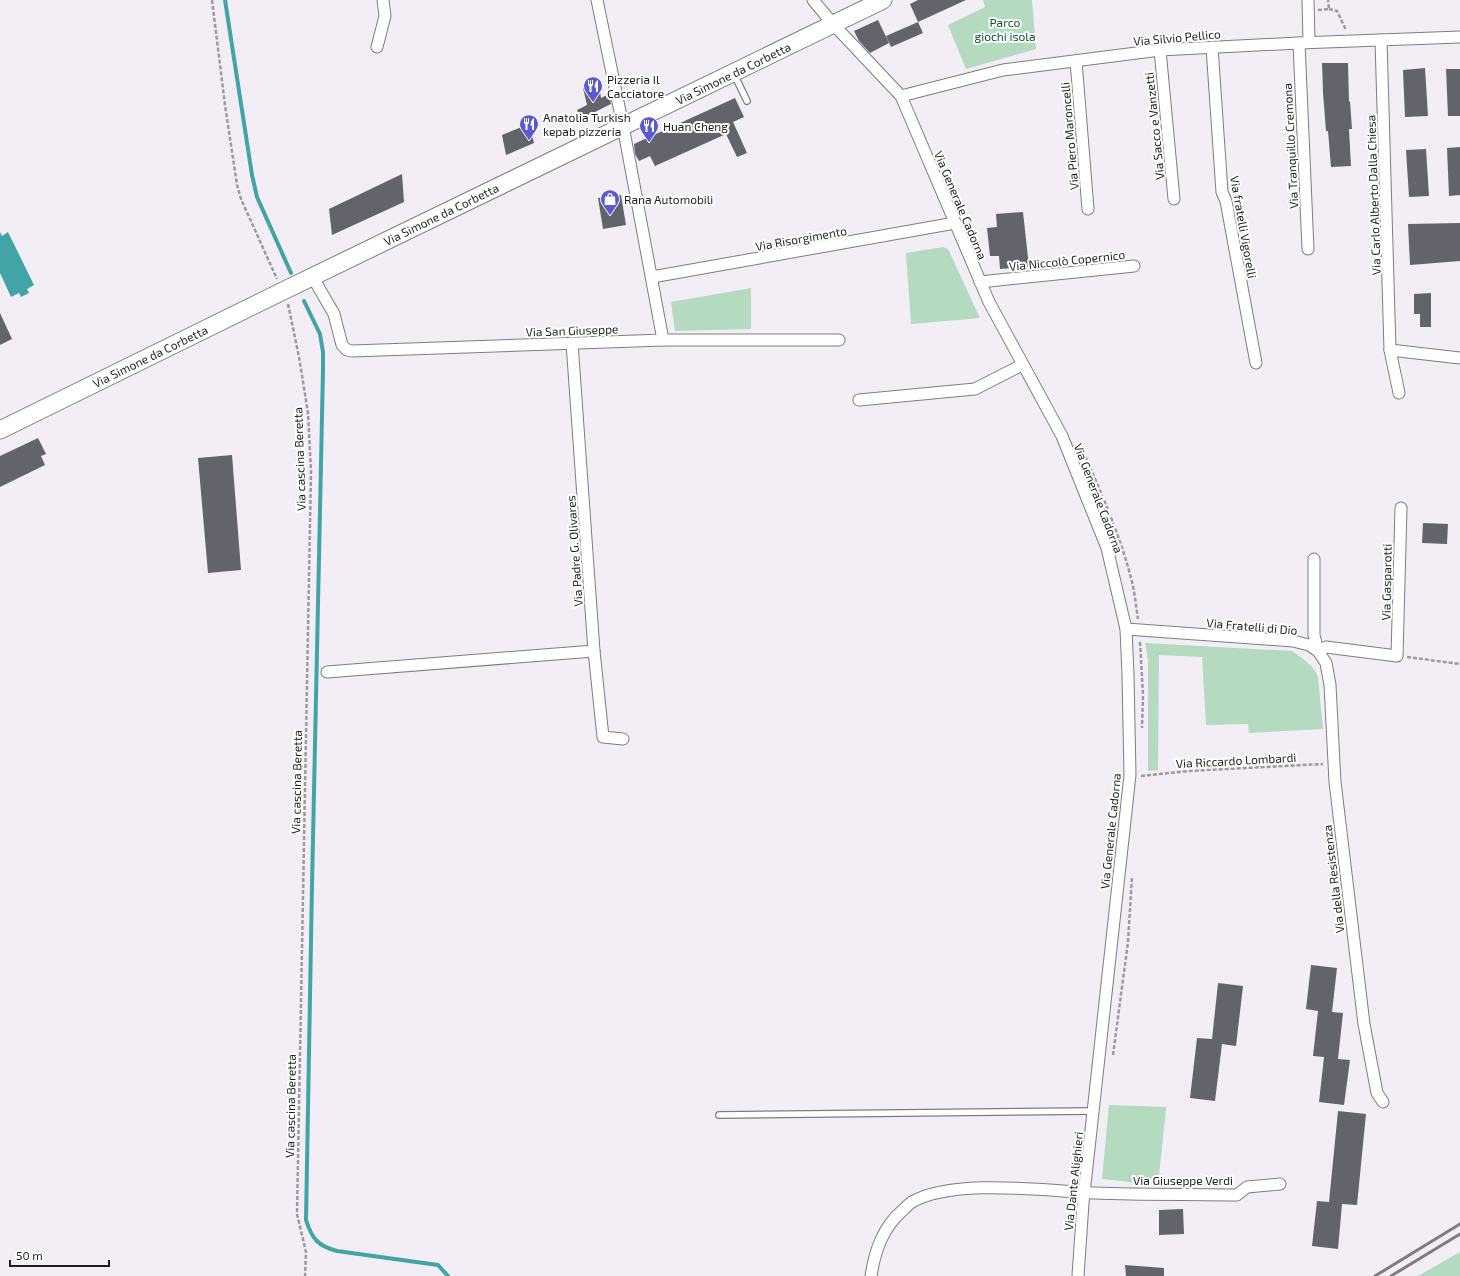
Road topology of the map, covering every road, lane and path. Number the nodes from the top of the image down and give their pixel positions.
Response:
1 (212, 0) edge
2 (383, 0) edge
3 (597, 0) edge
4 (813, 0) edge
5 (883, 0) edge
6 (1308, 0) edge
7 (833, 24) junction
8 (1460, 37) edge
9 (1381, 40) junction
10 (1304, 42) junction
11 (377, 47) dead end
12 (1212, 47) junction
13 (1160, 50) junction
14 (1076, 61) junction
15 (733, 73) junction
16 (901, 96) junction
17 (747, 100) dead end
18 (623, 126) junction
19 (1174, 199) dead end
20 (1088, 209) dead end
21 (955, 223) junction
22 (1308, 248) dead end
23 (1134, 266) dead end
24 (312, 276) junction
25 (652, 278) junction
26 (980, 282) junction
27 (287, 289) junction
28 (663, 340) junction
29 (839, 340) dead end
30 (572, 343) junction
31 (1390, 350) junction
32 (1460, 358) edge
33 (1256, 363) dead end
34 (1022, 365) junction
35 (1399, 393) dead end
36 (859, 400) dead end
37 (0, 430) edge
38 (1080, 445) dead end
39 (1401, 508) dead end
40 (1314, 559) dead end
41 (1126, 629) junction
42 (1140, 630) junction
43 (594, 651) junction
44 (1318, 651) junction
45 (1397, 656) junction
46 (1460, 664) edge
47 (327, 672) dead end
48 (1142, 732) dead end
49 (623, 739) dead end
50 (1334, 764) junction
51 (1140, 770) dead end
52 (1133, 871) dead end
53 (1112, 1060) dead end
54 (1096, 1089) joint
55 (1383, 1102) dead end
56 (1093, 1111) junction
57 (719, 1115) dead end
58 (1280, 1184) dead end
59 (1084, 1193) junction
60 (305, 1276) edge
61 (871, 1276) edge
62 (1078, 1276) edge

1 - 27 path
2 - 11 street
3 - 18 street
4 - 7 street, Via Generale Cadorna
5 - 7 main road, Via Simone da Corbetta
6 - 10 street, Via Tranquillo Cremona
7 - 15 main road, Via Simone da Corbetta
7 - 16 street, Via Generale Cadorna
8 - 9 street, Via Silvio Pellico
9 - 10 street, Via Silvio Pellico
9 - 31 street, Via Carlo Alberto Dalla Chiesa
10 - 12 street, Via Silvio Pellico
10 - 22 street, Via Tranquillo Cremona
12 - 13 street, Via Silvio Pellico
12 - 33 street, Via fratelli Vigorelli
13 - 14 street, Via Silvio Pellico
13 - 19 street, Via Sacco e Vanzetti
14 - 16 street, Via Silvio Pellico
14 - 20 street, Via Piero Maroncelli
15 - 17 lane
15 - 18 main road, Via Simone da Corbetta
16 - 21 street, Via Generale Cadorna
18 - 24 main road, Via Simone da Corbetta
18 - 25 street
21 - 25 street, Via Risorgimento
21 - 26 street, Via Generale Cadorna
23 - 26 street, Via Niccolò Copernico
24 - 27 main road, Via Simone da Corbetta
24 - 30 street, Via San Giuseppe
25 - 28 street
26 - 34 street, Via Generale Cadorna
27 - 37 main road, Via Simone da Corbetta
27 - 60 path, Via cascina Beretta
28 - 29 street, Via San Giuseppe
28 - 30 street, Via San Giuseppe
30 - 43 street, Via Padre G. Olivares
31 - 32 street
31 - 35 street, Via Carlo Alberto Dalla Chiesa
34 - 36 street
34 - 41 street, Via Generale Cadorna
38 - 42 path
39 - 45 street, Via Gasparotti
40 - 44 street, Via della Resistenza
41 - 42 street, Via Fratelli di Dio
41 - 54 street, Via Generale Cadorna
42 - 44 street, Via Fratelli di Dio
42 - 48 path
43 - 47 street
43 - 49 street, Via Padre G. Olivares
44 - 45 street
44 - 50 street, Via della Resistenza
45 - 46 path
50 - 51 path, Via Riccardo Lombardi
50 - 55 street, Via della Resistenza
52 - 53 path
54 - 56 street, Via Dante Alighieri
56 - 57 lane
56 - 59 street, Via Dante Alighieri
58 - 59 street, Via Giuseppe Verdi
59 - 61 street, Via Giuseppe Verdi
59 - 62 street, Via Dante Alighieri

